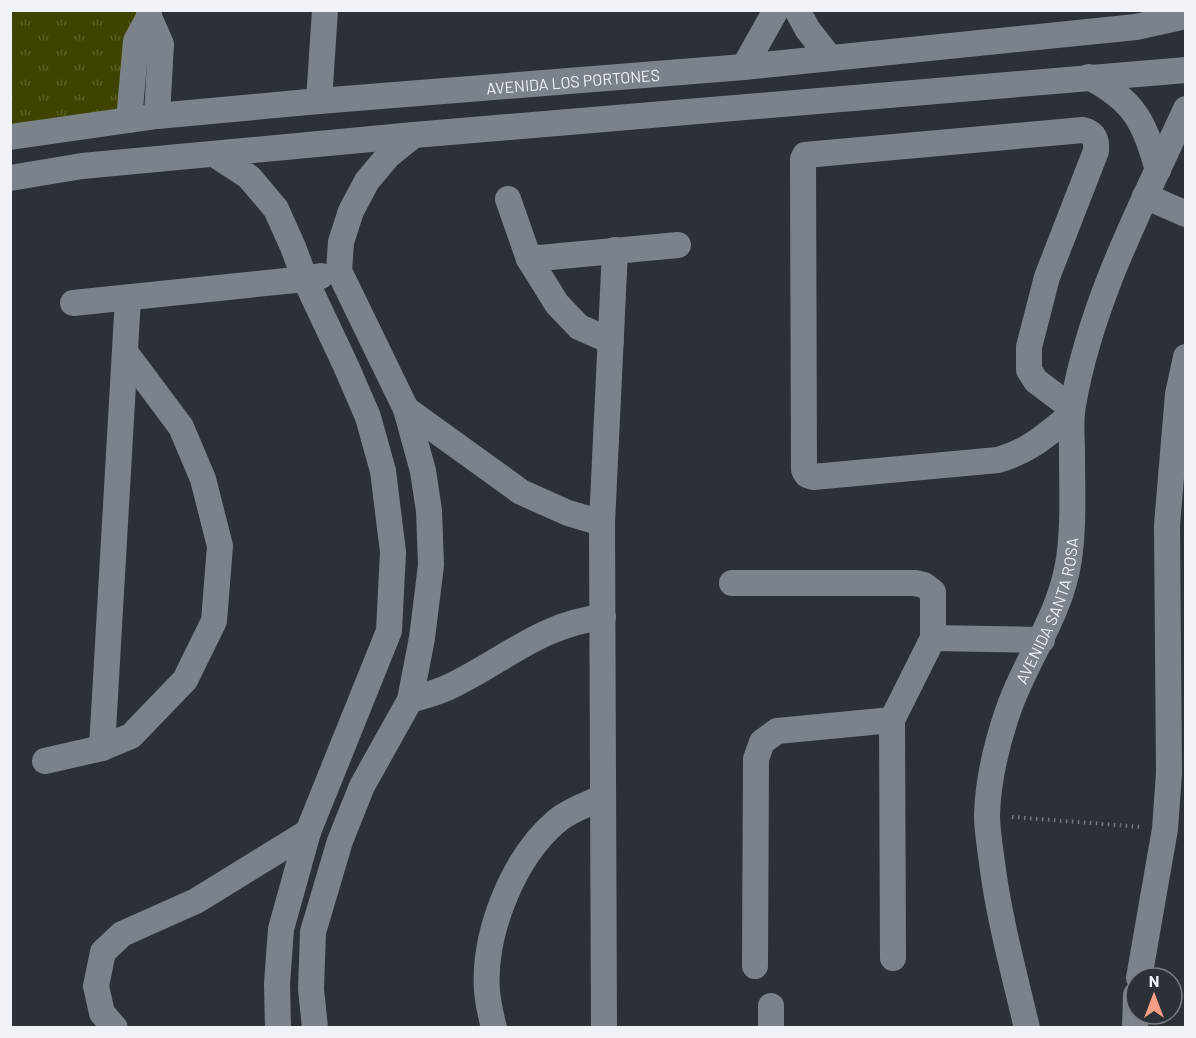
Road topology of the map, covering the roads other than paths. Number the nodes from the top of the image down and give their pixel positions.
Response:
1 (325, 10) edge
2 (776, 10) edge
3 (797, 10) edge
4 (1162, 10) edge
5 (149, 14) edge
6 (1185, 16) edge
7 (1136, 27) junction
8 (830, 58) junction
9 (744, 67) junction
10 (1185, 70) edge
11 (1089, 77) junction
12 (319, 101) junction
13 (1185, 109) edge
14 (157, 116) junction
15 (129, 120) junction
16 (79, 127) junction
17 (414, 135) junction
18 (10, 137) edge
19 (214, 154) junction
20 (82, 166) junction
21 (1158, 170) junction
22 (10, 178) edge
23 (1145, 196) junction
24 (508, 199) dead end
25 (1185, 214) edge
26 (678, 245) dead end
27 (615, 250) junction
28 (528, 259) junction
29 (339, 271) junction
30 (305, 279) junction
31 (128, 298) junction
32 (73, 303) dead end
33 (611, 341) junction
34 (125, 352) junction
35 (1185, 357) edge
36 (406, 409) junction
37 (1072, 411) junction
38 (602, 523) junction
39 (732, 583) dead end
40 (603, 617) junction
41 (933, 638) junction
42 (1042, 640) junction
43 (410, 700) junction
44 (892, 720) junction
45 (102, 748) junction
46 (45, 761) dead end
47 (332, 773) junction
48 (1177, 773) edge
49 (362, 786) junction
50 (603, 797) junction
51 (308, 832) junction
52 (893, 958) dead end
53 (755, 966) dead end
54 (1141, 966) edge
55 (115, 1028) edge
56 (279, 1028) edge
57 (315, 1028) edge
58 (494, 1028) edge
59 (604, 1028) edge
60 (1027, 1028) edge

1 - 12 street
2 - 9 street
3 - 8 street
4 - 7 street, AVENIDA LOS PORTONES
5 - 14 street
5 - 15 street
6 - 7 street, AVENIDA LOS PORTONES
7 - 8 street, AVENIDA LOS PORTONES
8 - 9 street, AVENIDA LOS PORTONES
9 - 12 street, AVENIDA LOS PORTONES
10 - 11 street
11 - 17 street
11 - 21 street
12 - 14 street, AVENIDA LOS PORTONES
13 - 21 street, AVENIDA SANTA ROSA
14 - 15 street, AVENIDA LOS PORTONES
15 - 16 street, AVENIDA LOS PORTONES
16 - 18 street, AVENIDA LOS PORTONES
16 - 20 street
17 - 19 street
17 - 29 street
19 - 20 street
19 - 30 street
20 - 22 street
21 - 23 street, AVENIDA SANTA ROSA
23 - 25 street
23 - 37 street, AVENIDA SANTA ROSA
24 - 28 street
26 - 27 street
27 - 28 street
27 - 33 street
28 - 33 street
29 - 30 street
29 - 36 street
30 - 31 street
30 - 47 street
31 - 32 street
31 - 34 street
33 - 38 street
34 - 45 street
34 - 45 street
35 - 48 street
36 - 38 street
36 - 43 street
37 - 37 street
37 - 42 street, AVENIDA SANTA ROSA
38 - 40 street
39 - 41 street
40 - 43 street
40 - 50 street
41 - 42 street
41 - 44 street
42 - 60 street, AVENIDA SANTA ROSA
43 - 49 street
44 - 52 street
44 - 53 street
45 - 46 street
47 - 49 street
47 - 51 street
48 - 54 street
49 - 57 street
50 - 58 street
50 - 59 street
51 - 55 street
51 - 56 street

